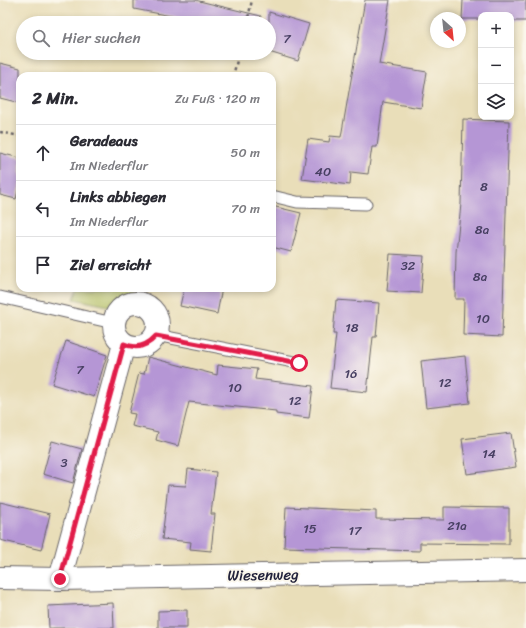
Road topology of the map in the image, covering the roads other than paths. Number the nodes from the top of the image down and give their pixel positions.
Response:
1 (276, 197) edge
2 (366, 204) dead end
3 (148, 296) edge
4 (0, 297) edge
5 (113, 323) junction
6 (156, 336) junction
7 (124, 344) junction
8 (299, 363) dead end
9 (526, 570) edge
10 (0, 578) edge
11 (60, 579) junction

1 - 2 lane
3 - 5 street
3 - 6 street
4 - 5 lane
5 - 7 street
6 - 7 street
6 - 8 lane
7 - 11 street
9 - 11 street, Wiesenweg
10 - 11 street, Wiesenweg

